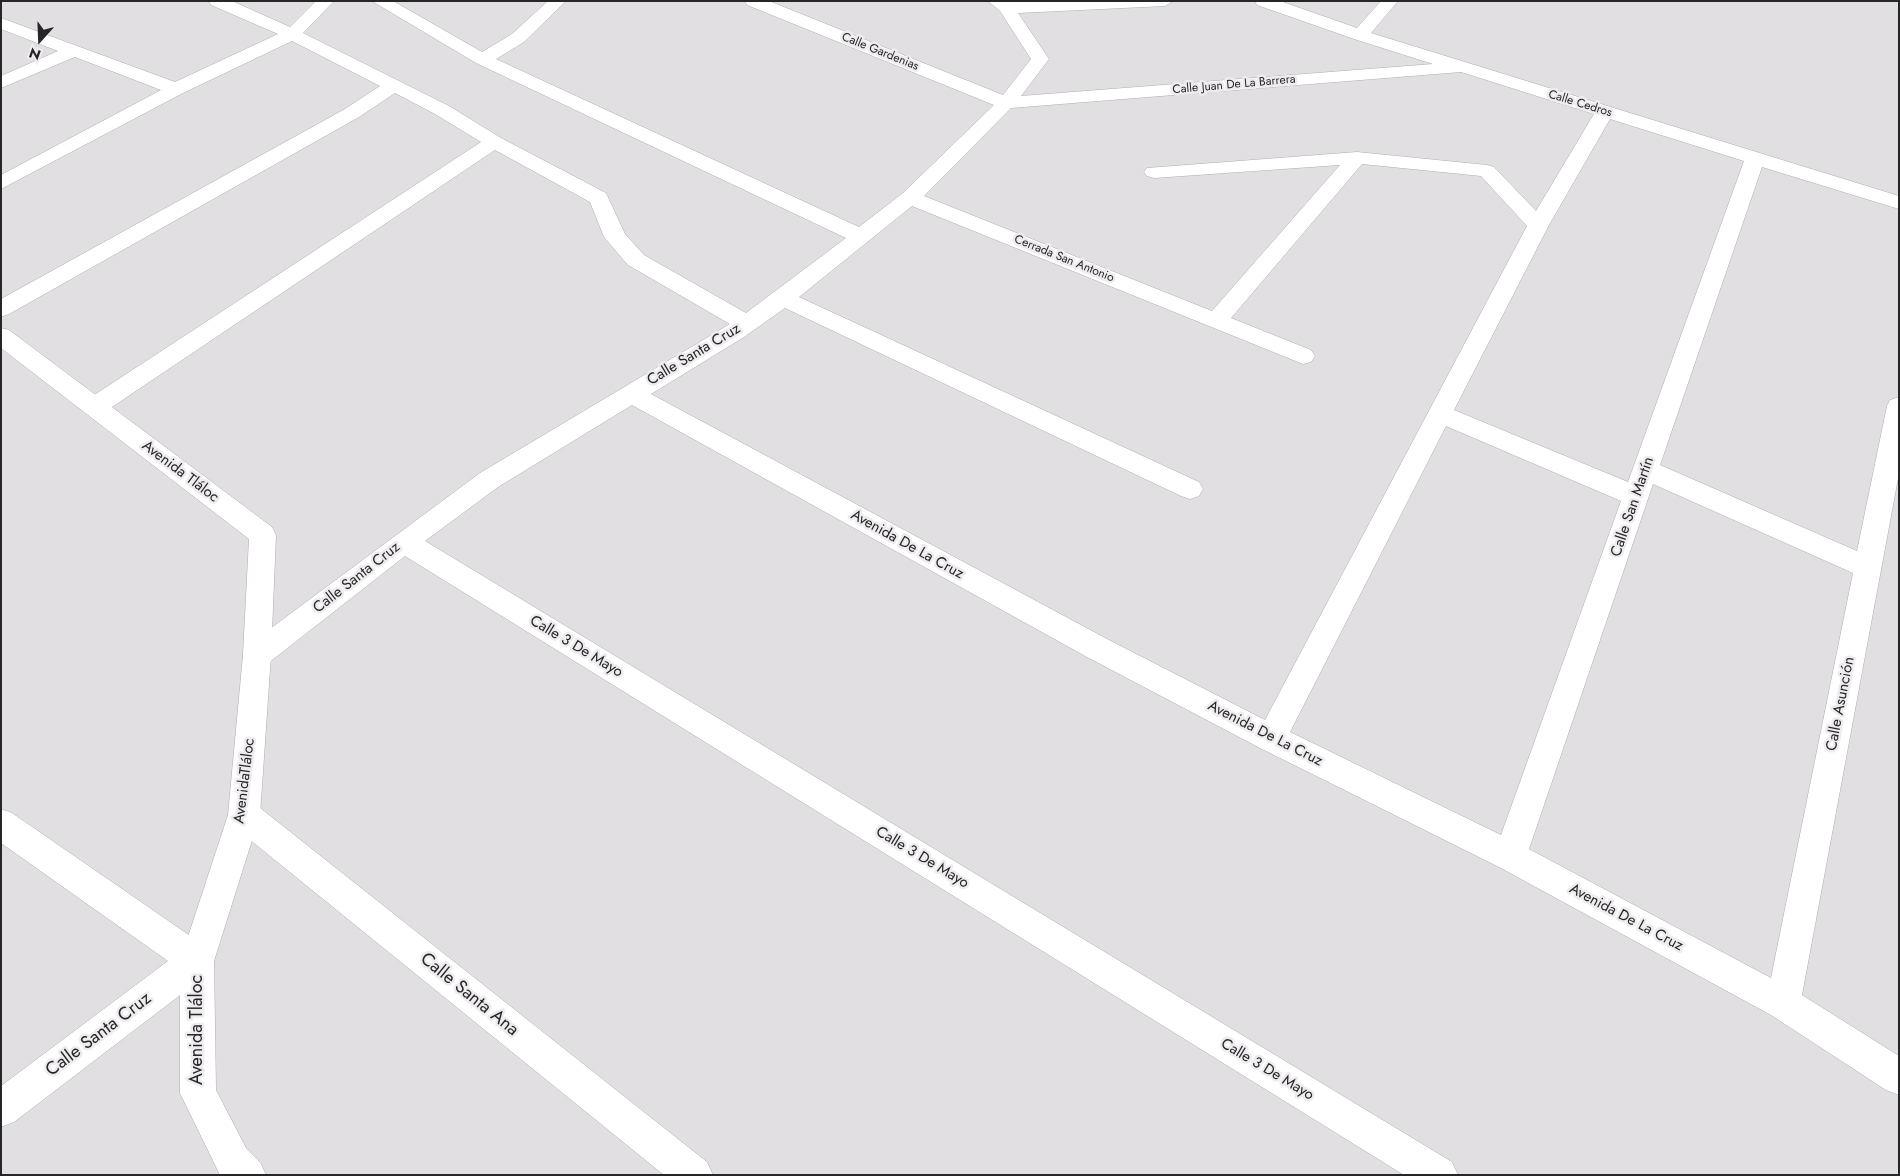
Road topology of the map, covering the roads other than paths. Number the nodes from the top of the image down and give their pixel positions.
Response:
1 (217, 1) edge
2 (326, 1) edge
3 (380, 1) edge
4 (558, 1) edge
5 (753, 1) edge
6 (1165, 1) edge
7 (1263, 1) edge
8 (1390, 1) edge
9 (781, 5) edge
10 (1001, 5) edge
11 (1, 23) edge
12 (292, 34) junction
13 (1360, 35) junction
14 (73, 51) junction
15 (482, 59) junction
16 (1461, 67) junction
17 (1, 83) edge
18 (393, 86) junction
19 (176, 89) junction
20 (1006, 103) junction
21 (1605, 112) junction
22 (494, 142) junction
23 (1357, 158) junction
24 (1755, 158) junction
25 (1154, 172) dead end
26 (1, 184) edge
27 (910, 198) junction
28 (1899, 203) edge
29 (1538, 225) junction
30 (860, 236) junction
31 (783, 298) junction
32 (1, 310) edge
33 (1217, 320) junction
34 (747, 323) junction
35 (1, 336) edge
36 (1303, 356) dead end
37 (630, 394) junction
38 (94, 406) junction
39 (1899, 406) edge
40 (1440, 414) junction
41 (1646, 470) junction
42 (1190, 489) dead end
43 (1636, 498) junction
44 (404, 542) junction
45 (1868, 567) junction
46 (257, 655) junction
47 (1271, 738) junction
48 (244, 815) junction
49 (1, 824) edge
50 (1510, 856) junction
51 (197, 961) junction
52 (1783, 1003) junction
53 (1899, 1077) edge
54 (1, 1109) edge
55 (247, 1175) edge
56 (694, 1175) edge
57 (1440, 1175) edge

1 - 12 street
2 - 12 street
3 - 15 street
4 - 15 street
5 - 9 street, Calle Gardenias
6 - 10 street
7 - 13 street, Calle Cedros
8 - 13 street
9 - 20 street, Calle Gardenias
10 - 20 street, Calle Santa Cruz
11 - 14 street
12 - 18 street
12 - 19 street
13 - 16 street, Calle Cedros
14 - 17 street
14 - 19 street
15 - 30 street
16 - 20 street, Calle Juan De La Barrera
16 - 21 street, Calle Cedros
18 - 22 street
18 - 32 street
19 - 26 street
20 - 27 street, Calle Santa Cruz
21 - 24 street, Calle Cedros
21 - 29 street
22 - 34 street
22 - 38 street
23 - 25 street
23 - 29 street
23 - 33 street
24 - 28 street, Calle Cedros
24 - 41 street, Calle San Martín
27 - 30 street, Calle Santa Cruz
27 - 33 street, Cerrada San Antonio
29 - 40 street
30 - 31 street, Calle Santa Cruz
31 - 34 street, Calle Santa Cruz
31 - 42 street
33 - 36 street, Cerrada San Antonio
34 - 37 street, Calle Santa Cruz
35 - 38 street, Avenida Tláloc
37 - 44 street, Calle Santa Cruz
37 - 47 street, Avenida De La Cruz
38 - 46 street, Avenida Tláloc
39 - 45 street, Calle Asunción
40 - 43 street
40 - 47 street
41 - 43 street, Calle San Martín
41 - 45 street
43 - 50 street, Calle San Martín
44 - 46 street, Calle Santa Cruz
44 - 57 street, Calle 3 De Mayo
45 - 52 street, Calle Asunción
46 - 48 street, AvenidaTláloc
47 - 50 street, Avenida De La Cruz
48 - 51 street, AvenidaTláloc
48 - 56 street, Calle Santa Ana
49 - 51 street
50 - 52 street, Avenida De La Cruz
51 - 54 street, Calle Santa Cruz
51 - 55 street, Avenida Tláloc
52 - 53 street, Avenida De La Cruz

